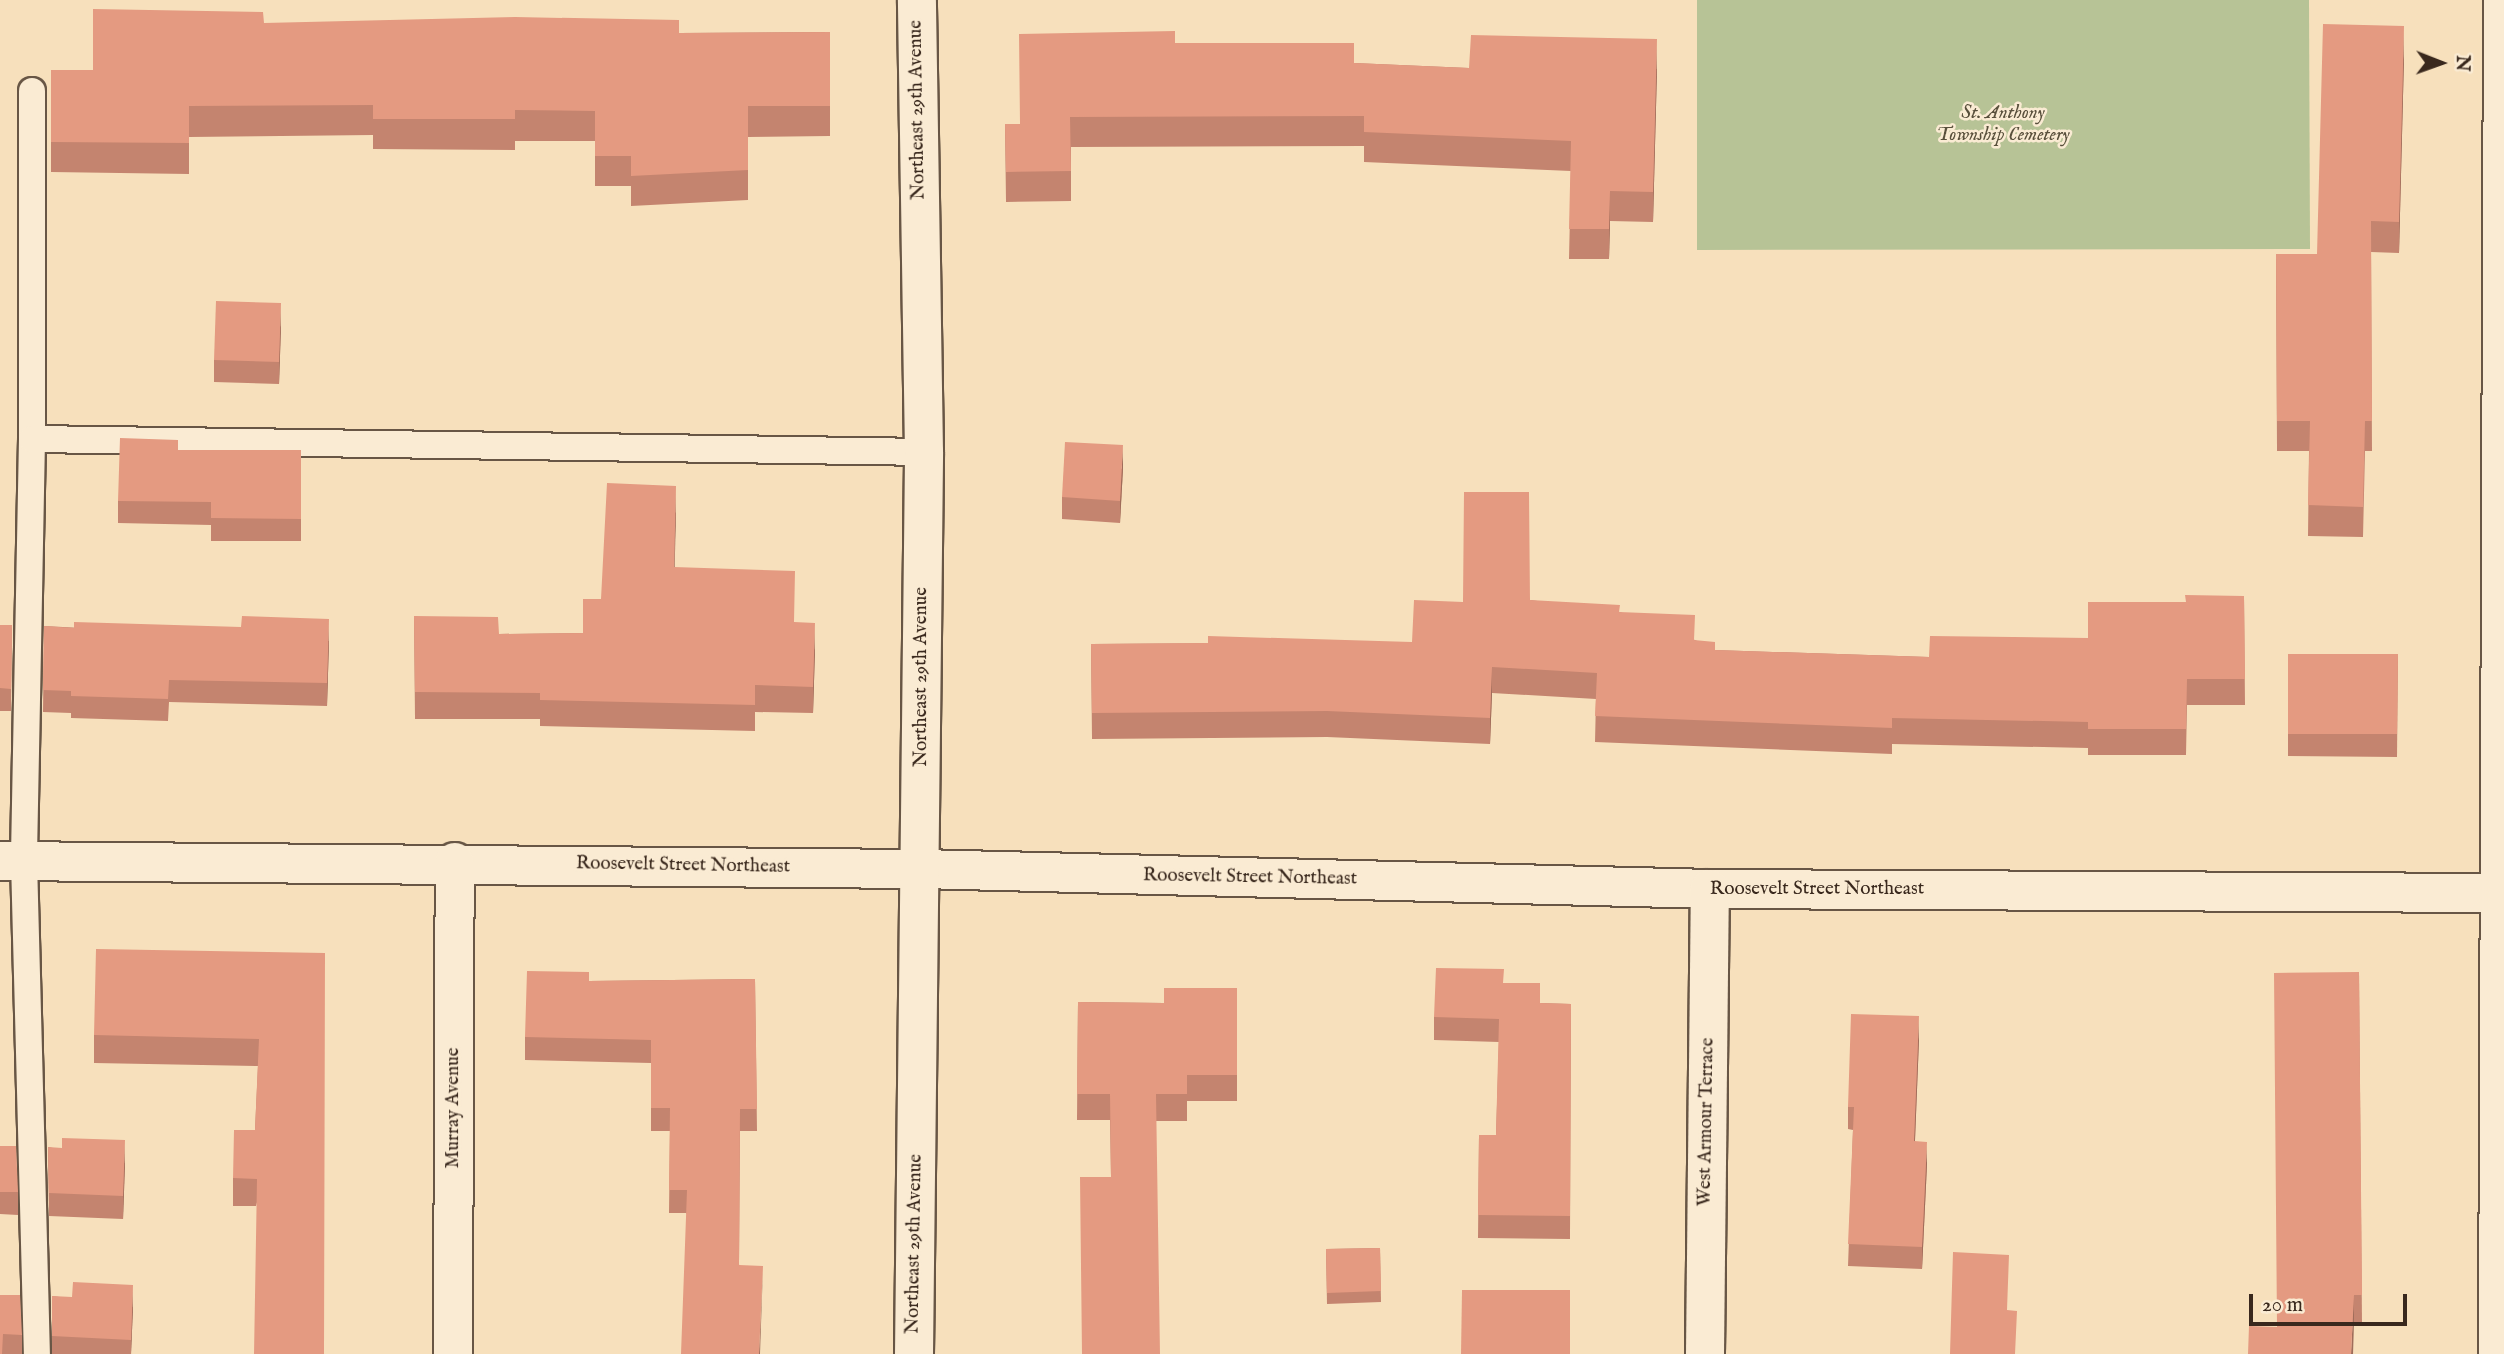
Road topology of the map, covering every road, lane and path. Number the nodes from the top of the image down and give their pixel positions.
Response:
1 (917, 0) edge
2 (2503, 0) edge
3 (32, 90) dead end
4 (32, 439) junction
5 (924, 452) junction
6 (12, 861) edge
7 (455, 862) junction
8 (921, 869) junction
9 (1710, 889) junction
10 (2500, 893) junction
11 (37, 1354) edge
12 (453, 1354) edge
13 (914, 1354) edge
14 (1705, 1354) edge
15 (2498, 1354) edge

1 - 5 street, Northeast 29th Avenue
2 - 10 street
3 - 4 lane
4 - 5 lane
4 - 6 lane
5 - 8 street, Northeast 29th Avenue
6 - 7 street, Roosevelt Street Northeast
6 - 11 lane
7 - 8 street, Roosevelt Street Northeast
7 - 12 street, Murray Avenue
8 - 9 street, Roosevelt Street Northeast
8 - 13 street, Northeast 29th Avenue
9 - 10 street, Roosevelt Street Northeast
9 - 14 street, West Armour Terrace
10 - 15 street

